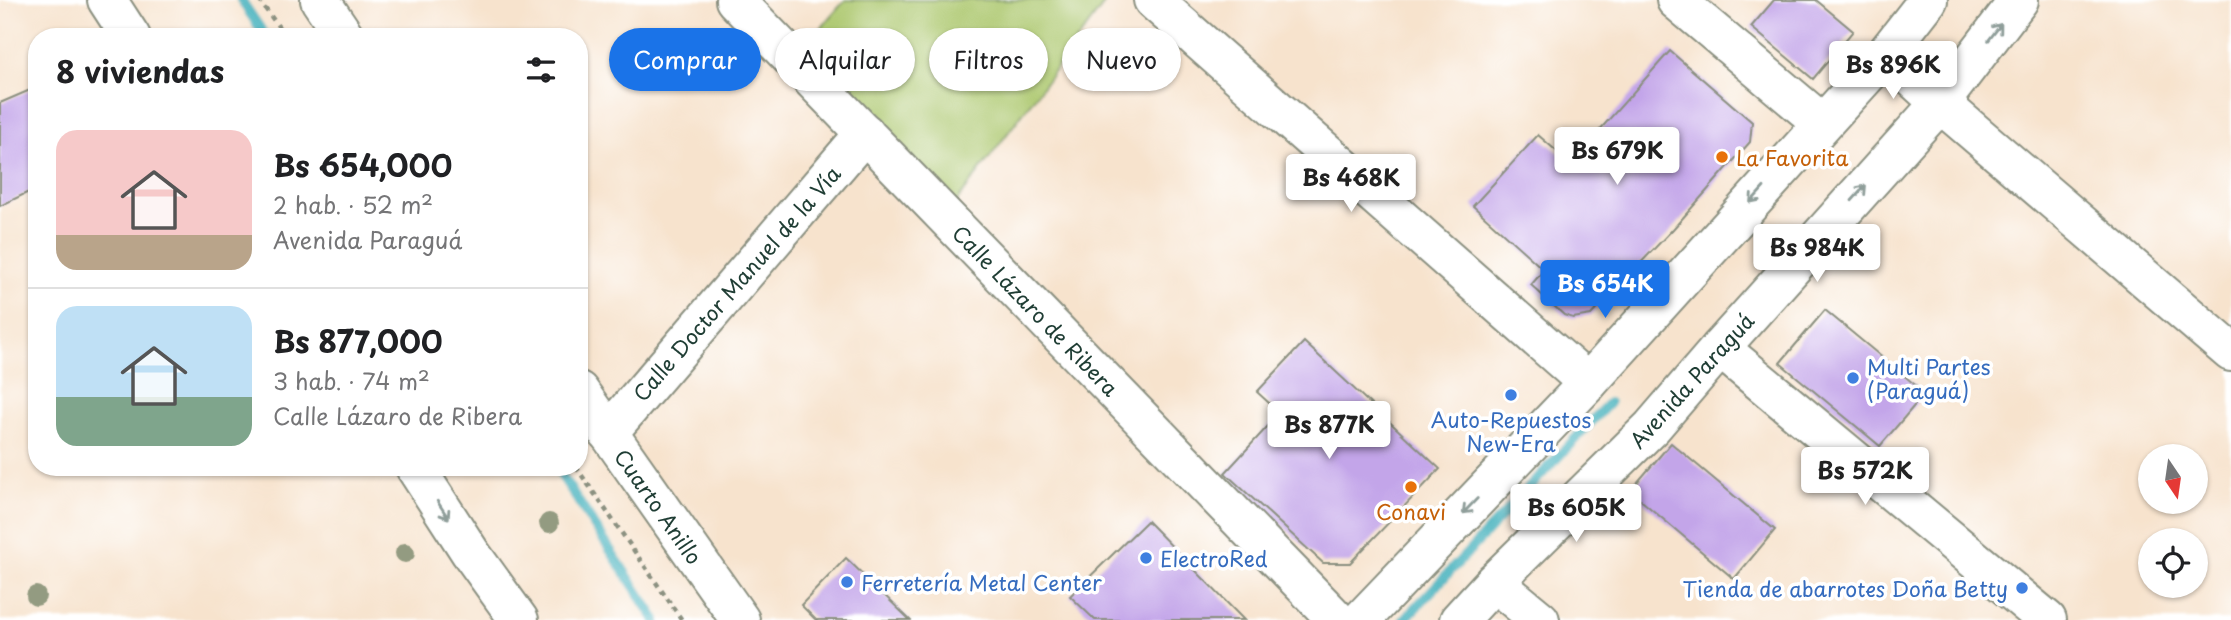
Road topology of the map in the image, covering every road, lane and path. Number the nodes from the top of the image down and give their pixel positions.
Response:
1 (107, 0) edge
2 (259, 0) edge
3 (320, 0) edge
4 (735, 0) edge
5 (1153, 0) edge
6 (1676, 0) edge
7 (1928, 0) edge
8 (2019, 0) edge
9 (125, 28) edge
10 (279, 28) edge
11 (339, 28) edge
12 (1886, 54) junction
13 (1940, 103) junction
14 (1822, 123) junction
15 (865, 133) junction
16 (1720, 348) junction
17 (2231, 352) edge
18 (1588, 383) junction
19 (588, 403) edge
20 (608, 433) junction
21 (421, 476) edge
22 (582, 476) edge
23 (470, 552) junction
24 (1494, 582) junction
25 (500, 620) edge
26 (519, 620) edge
27 (682, 620) edge
28 (740, 620) edge
29 (1336, 620) edge
30 (1361, 620) edge
31 (1459, 620) edge
32 (1539, 620) edge
33 (2047, 620) edge

1 - 9 main road
2 - 10 path
3 - 11 main road
4 - 15 main road, Calle Lázaro de Ribera
5 - 18 main road
6 - 14 main road
7 - 12 main road
13 -> 8 main road, Avenida Paraguá
12 - 13 main road
12 - 14 main road
16 -> 13 main road, Avenida Paraguá
13 - 17 main road
14 -> 18 main road
15 - 20 main road, Calle Doctor Manuel de la Vía
15 - 29 main road, Calle Lázaro de Ribera
16 - 24 main road, Avenida Paraguá
16 - 33 main road
18 -> 30 main road
19 - 20 main road, Cuarto Anillo
20 - 28 main road, Cuarto Anillo
21 -> 23 main road
22 - 27 path
23 - 25 main road
23 - 26 main road
24 - 31 main road, Avenida Paraguá
24 - 32 main road

